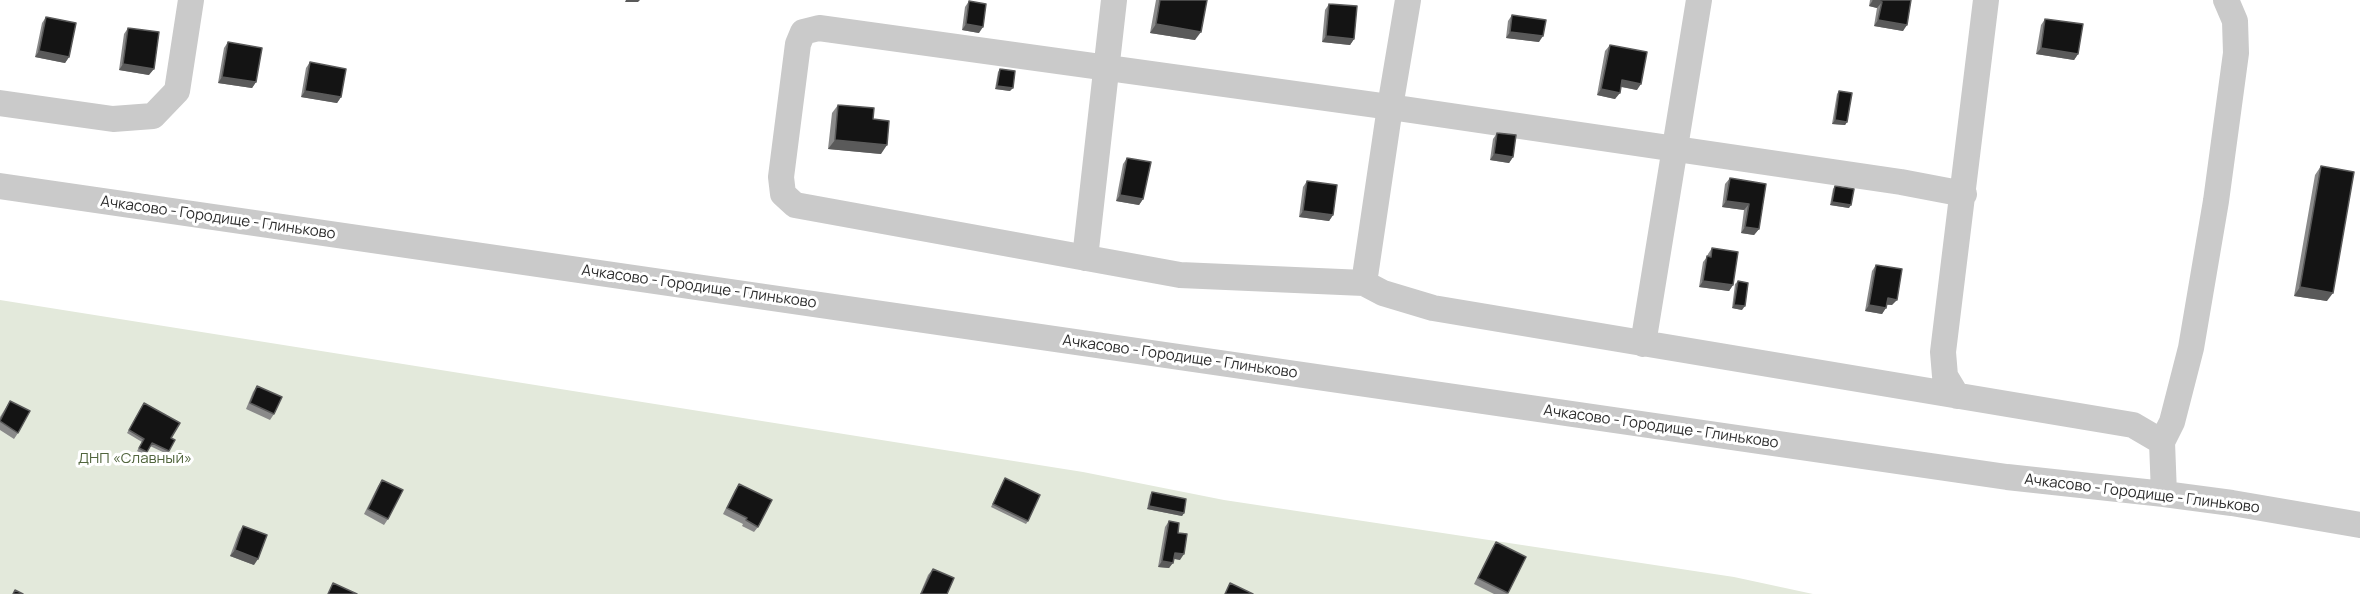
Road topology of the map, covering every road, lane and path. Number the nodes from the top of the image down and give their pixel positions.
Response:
1 (191, 0) edge
2 (1114, 0) edge
3 (1408, 0) edge
4 (1699, 0) edge
5 (1986, 0) edge
6 (2226, 0) edge
7 (1106, 69) junction
8 (0, 103) edge
9 (1390, 107) junction
10 (1674, 149) junction
11 (0, 186) edge
12 (1964, 194) junction
13 (1085, 258) junction
14 (1364, 283) junction
15 (1642, 344) junction
16 (1957, 396) junction
17 (2162, 442) junction
18 (2164, 494) junction
19 (2360, 525) edge

1 - 8 street
2 - 7 street
3 - 9 street
4 - 10 street
5 - 12 street
6 - 17 street
7 - 9 street
7 - 13 street
7 - 13 street
9 - 10 street
9 - 14 street
10 - 12 street
10 - 15 street
11 - 18 street, Ачкасово - Городище - Глиньково
12 - 16 street
13 - 14 street
14 - 15 street
15 - 16 street
16 - 17 street
17 - 18 street
18 - 19 street, Ачкасово - Городище - Глиньково

